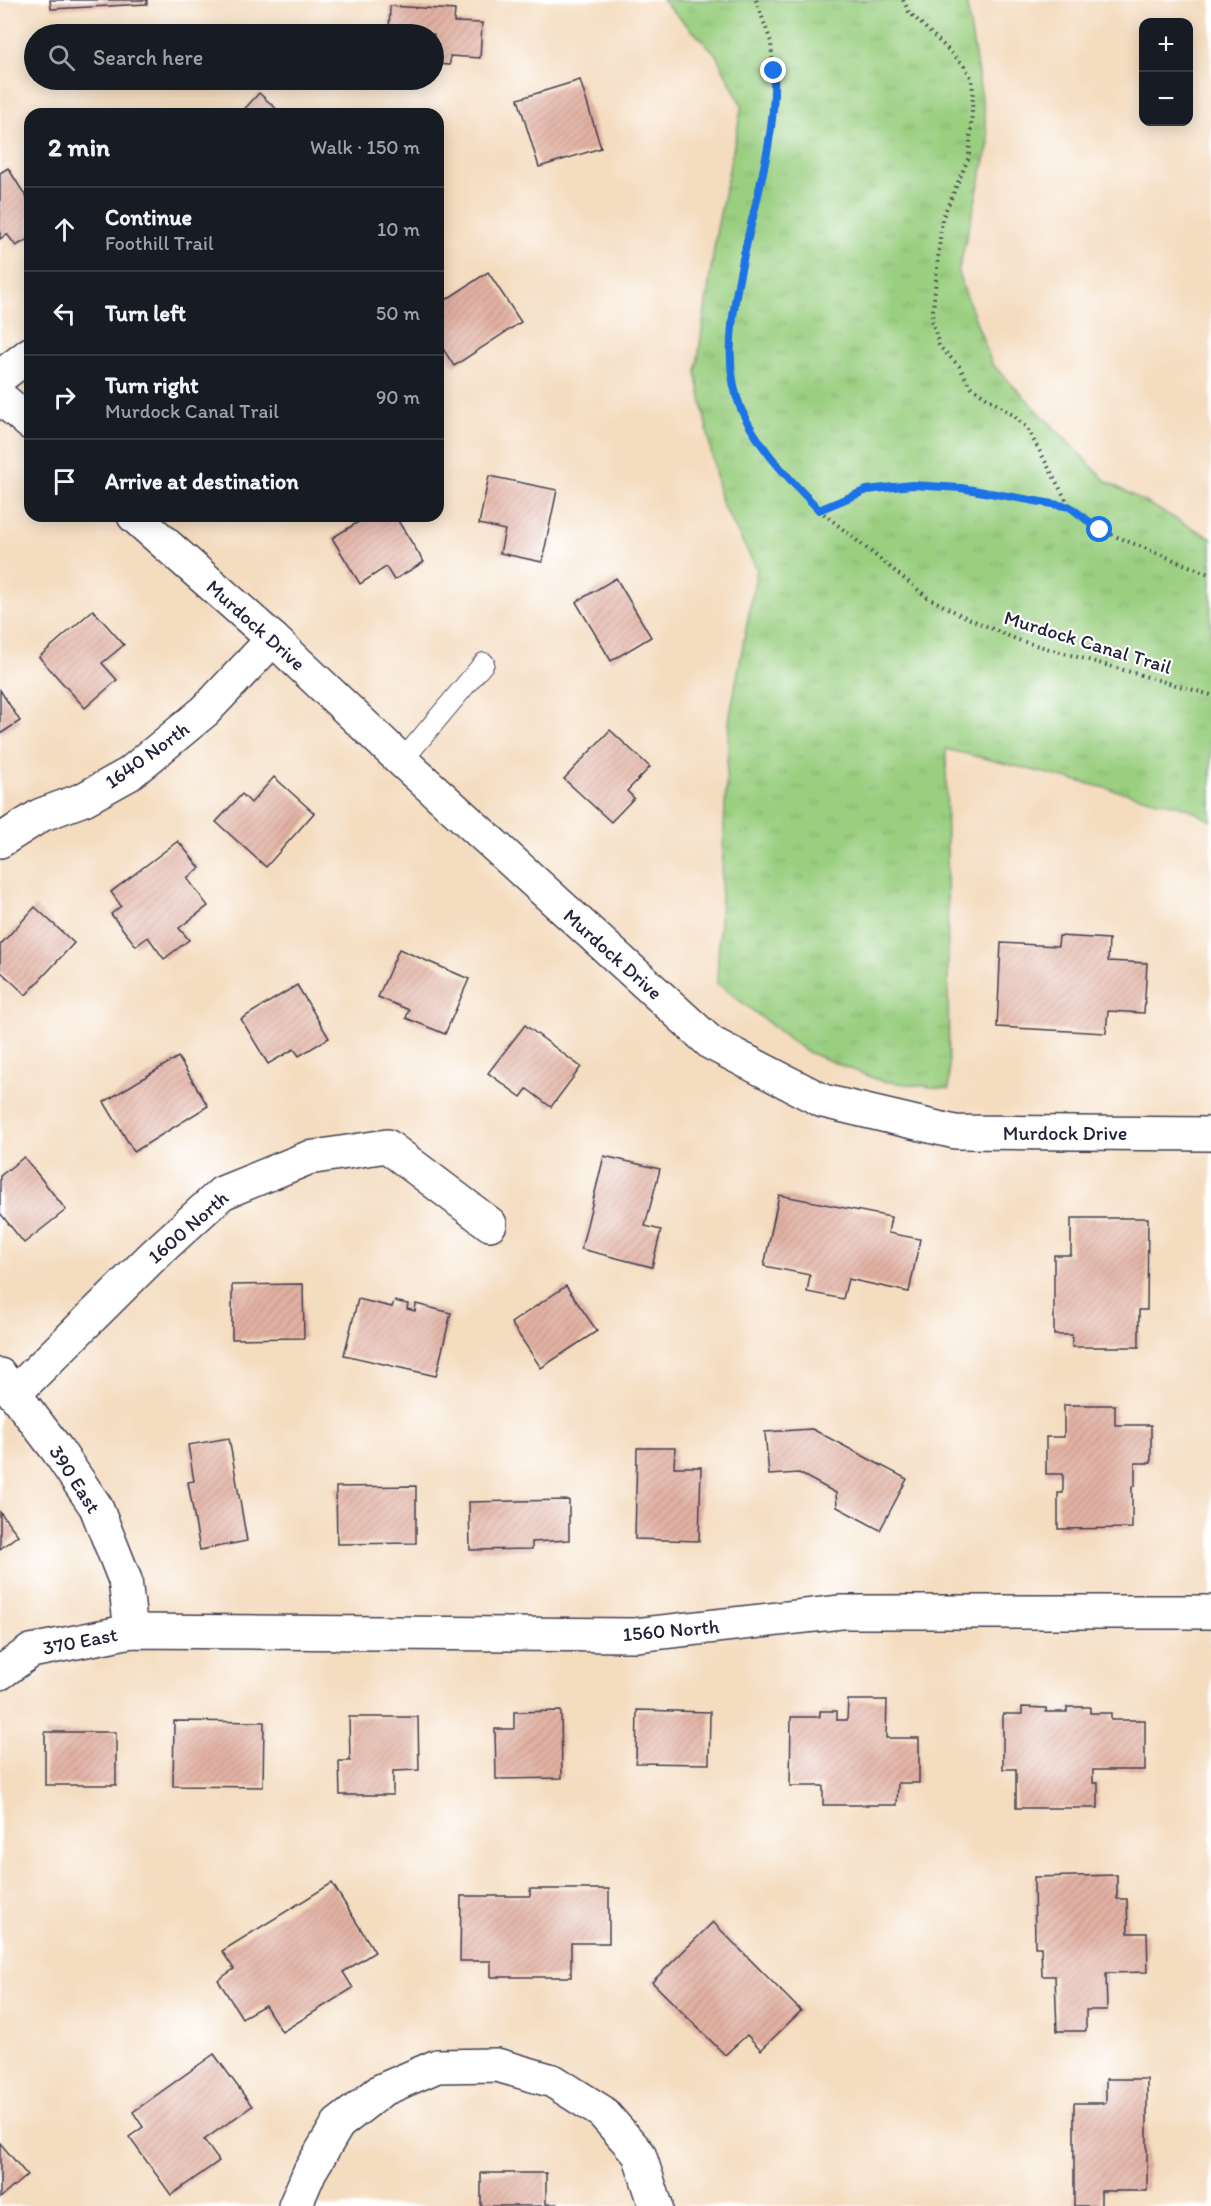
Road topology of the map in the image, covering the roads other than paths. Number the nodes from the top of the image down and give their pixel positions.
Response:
1 (24, 359) edge
2 (0, 377) edge
3 (0, 397) edge
4 (24, 418) edge
5 (141, 522) edge
6 (273, 639) junction
7 (484, 663) dead end
8 (402, 761) junction
9 (0, 841) edge
10 (1211, 1134) edge
11 (490, 1224) dead end
12 (7, 1384) edge
13 (1211, 1612) edge
14 (131, 1631) junction
15 (0, 1673) edge
16 (295, 2206) edge
17 (656, 2206) edge

1 - 2 street
3 - 4 street
5 - 6 street, Murdock Drive
6 - 8 street, Murdock Drive
6 - 9 street, 1640 North
7 - 8 lane
8 - 10 street, Murdock Drive
11 - 12 street, 1600 North
12 - 14 street, 390 East
13 - 14 street, 1560 North
14 - 15 street, 370 East
16 - 17 street

